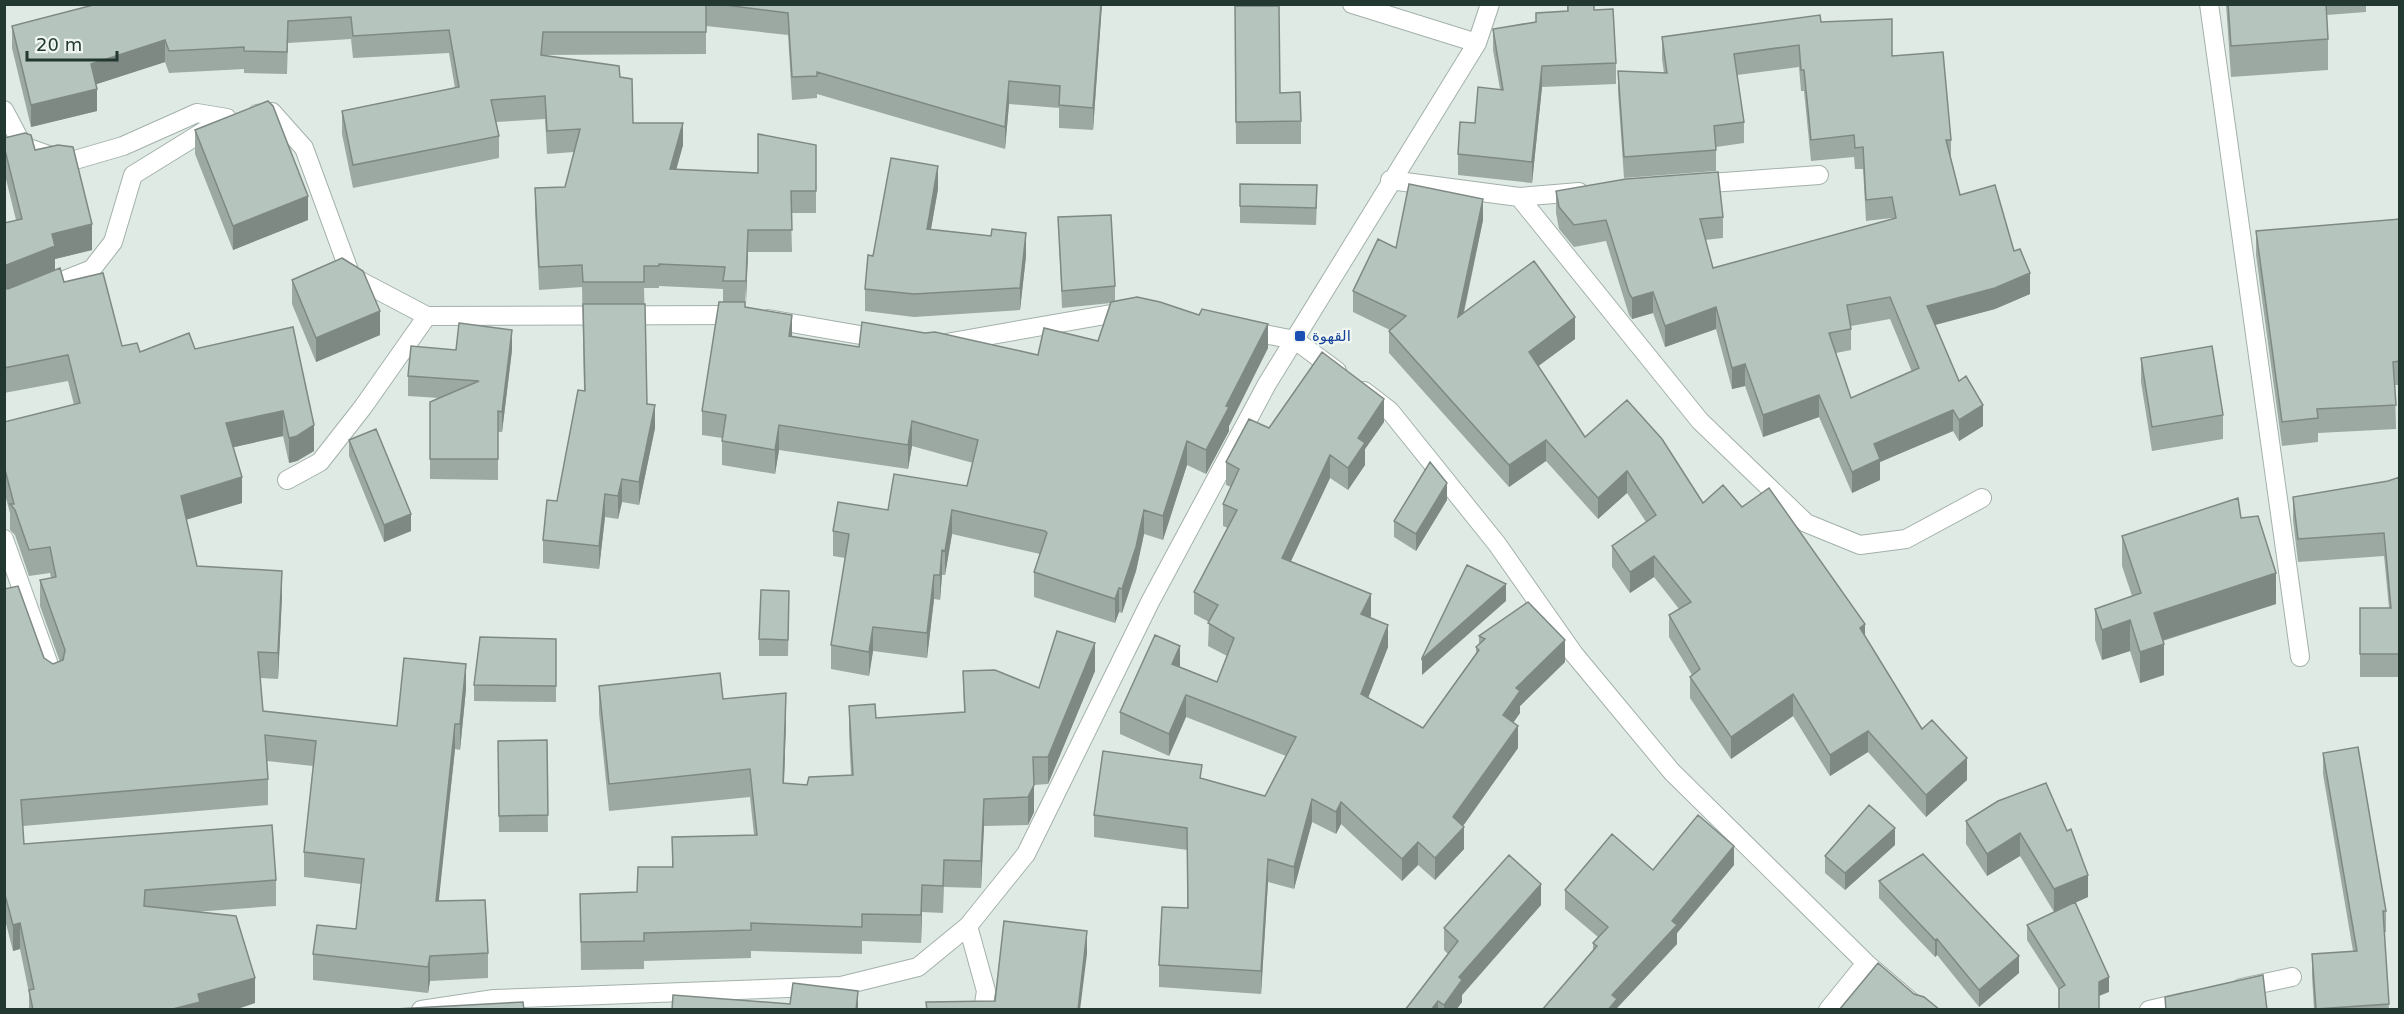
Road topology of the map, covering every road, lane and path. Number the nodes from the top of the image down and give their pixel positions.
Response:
1 (1352, 4) edge
2 (1490, 4) edge
3 (2209, 4) edge
4 (1477, 43) junction
5 (4, 110) edge
6 (227, 118) junction
7 (1819, 175) dead end
8 (1390, 180) junction
9 (1680, 185) edge
10 (1599, 191) edge
11 (1519, 197) junction
12 (4, 304) edge
13 (1148, 312) edge
14 (427, 316) junction
15 (1227, 327) edge
16 (1295, 340) junction
17 (904, 342) edge
18 (927, 346) edge
19 (287, 480) dead end
20 (1982, 498) dead end
21 (2301, 507) edge
22 (2280, 511) junction
23 (4, 539) edge
24 (2300, 657) dead end
25 (54, 679) edge
26 (968, 926) junction
27 (1866, 963) junction
28 (2292, 977) dead end
29 (2226, 992) edge
30 (2204, 997) edge
31 (421, 1010) edge
32 (983, 1010) edge
33 (1828, 1010) edge
34 (1921, 1010) edge
35 (2149, 1010) edge

1 - 4 street
2 - 4 street
3 - 22 street
4 - 8 street
5 - 6 street
6 - 12 street
6 - 14 street
7 - 9 street
8 - 11 street
8 - 16 street
10 - 11 street
11 - 20 street
13 - 18 street
14 - 17 street
14 - 19 street
15 - 16 street
16 - 26 street
16 - 27 street
21 - 22 street
22 - 24 street
23 - 25 street
26 - 31 street
26 - 32 street
27 - 33 street
27 - 34 street
28 - 29 street
30 - 35 street

